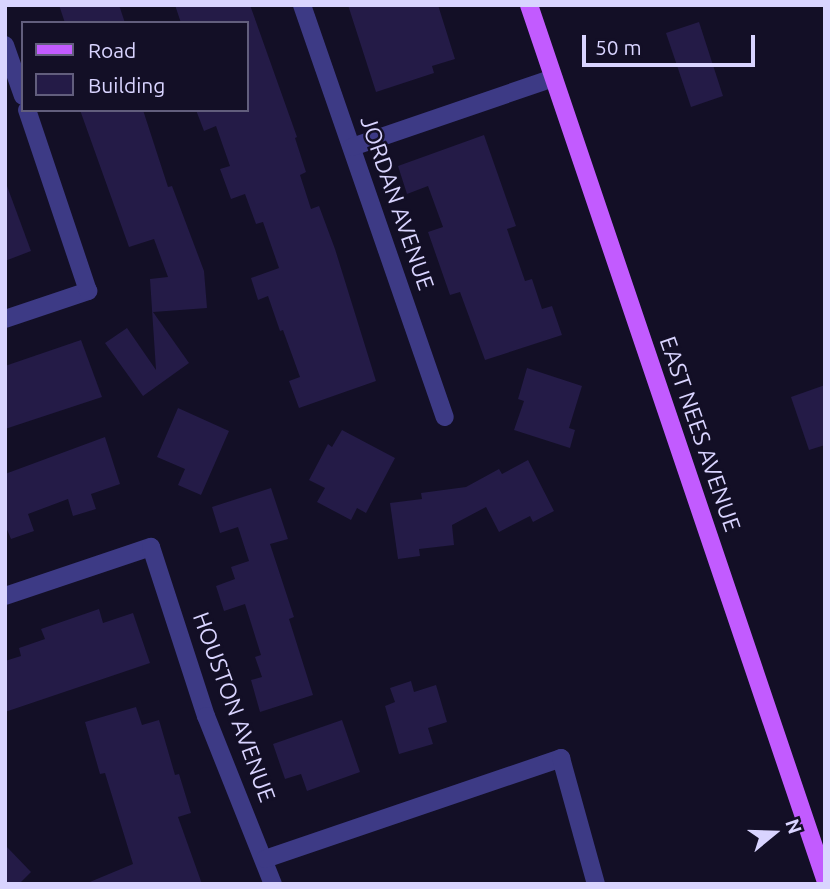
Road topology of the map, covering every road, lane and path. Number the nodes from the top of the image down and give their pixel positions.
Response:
1 (302, 5) edge
2 (529, 5) edge
3 (5, 45) edge
4 (554, 78) junction
5 (21, 90) edge
6 (28, 112) edge
7 (352, 147) junction
8 (5, 318) edge
9 (445, 417) dead end
10 (5, 596) edge
11 (265, 859) junction
12 (825, 879) edge
13 (273, 884) edge
14 (596, 884) edge

1 - 7 street, JORDAN AVENUE
2 - 4 main road, EAST NEES AVENUE
3 - 5 street
4 - 7 street
4 - 12 main road, EAST NEES AVENUE
6 - 8 street
7 - 9 street, JORDAN AVENUE
10 - 11 street, HOUSTON AVENUE
11 - 13 street, HOUSTON AVENUE
11 - 14 street

